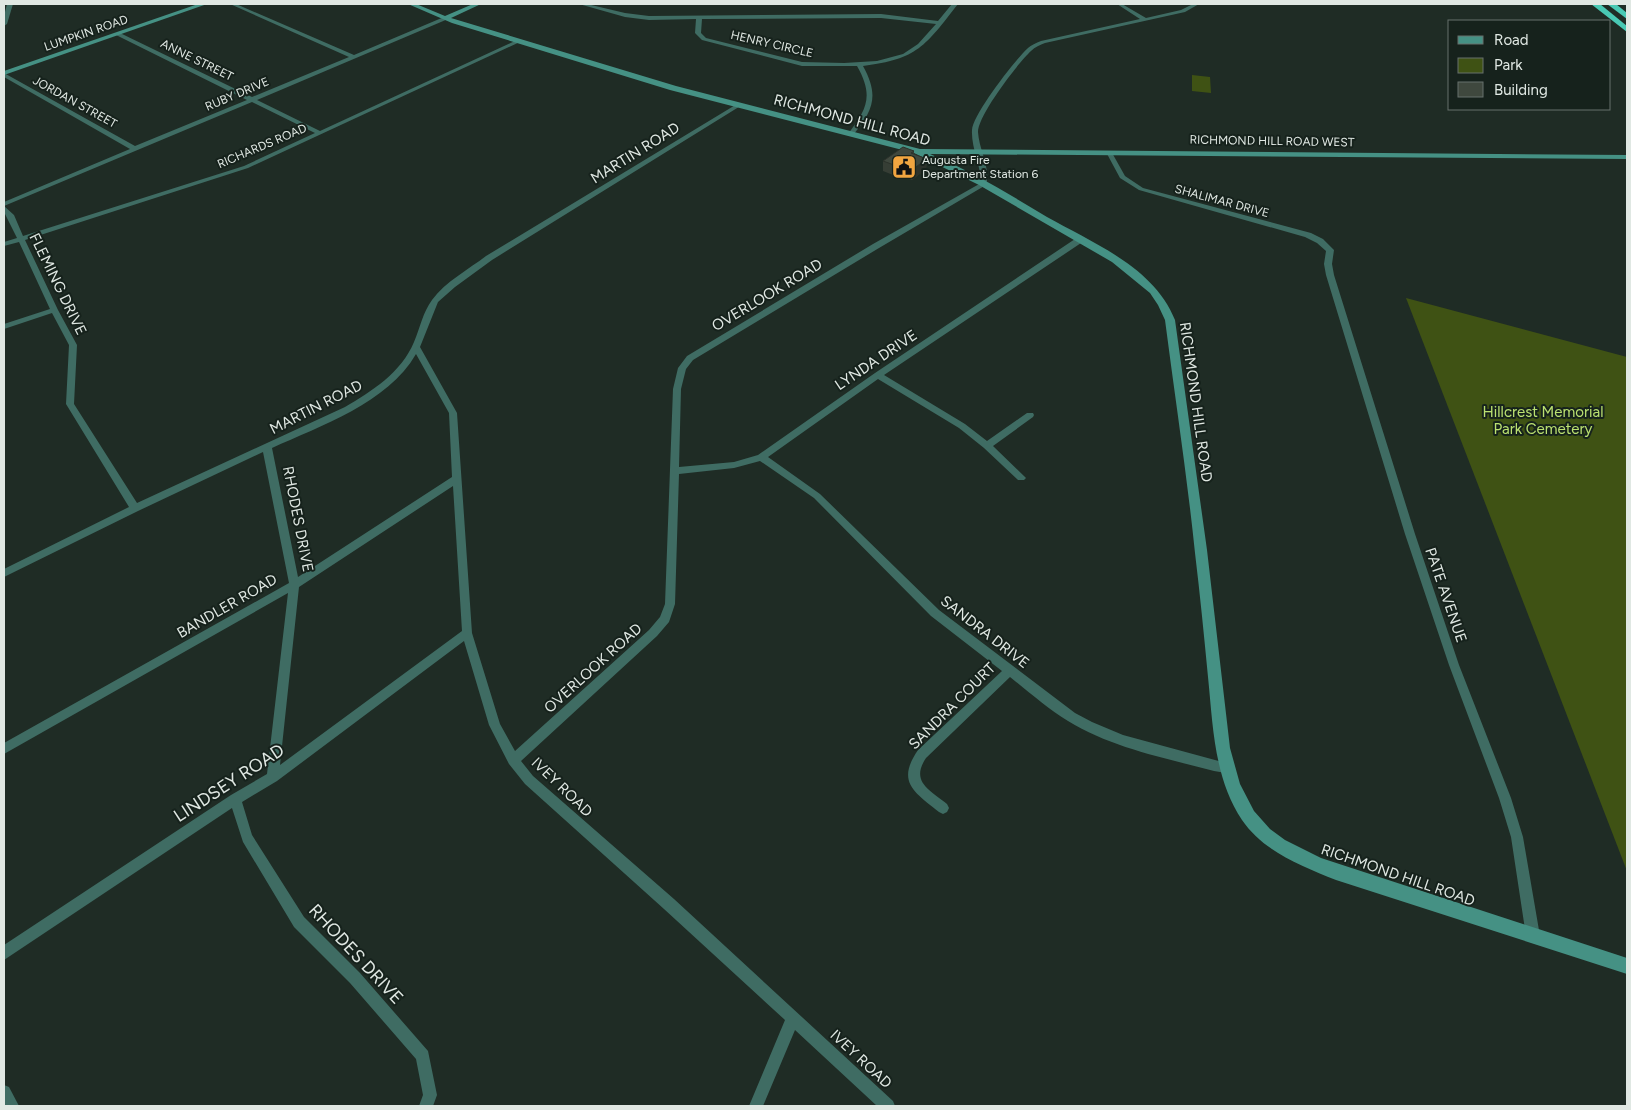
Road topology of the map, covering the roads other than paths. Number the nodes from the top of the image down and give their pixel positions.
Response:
1 (10, 4) edge
2 (204, 4) edge
3 (232, 4) edge
4 (411, 4) edge
5 (478, 4) edge
6 (582, 4) edge
7 (956, 4) edge
8 (1119, 4) edge
9 (1196, 4) edge
10 (1595, 4) edge
11 (1611, 4) edge
12 (593, 5) edge
13 (1627, 16) edge
14 (446, 18) junction
15 (700, 18) junction
16 (1146, 20) junction
17 (938, 23) junction
18 (4, 24) edge
19 (1627, 30) edge
20 (118, 34) junction
21 (519, 41) junction
22 (355, 57) junction
23 (859, 64) junction
24 (4, 74) edge
25 (252, 100) junction
26 (739, 105) junction
27 (320, 133) junction
28 (851, 134) junction
29 (135, 149) junction
30 (917, 151) junction
31 (978, 151) junction
32 (1109, 152) junction
33 (1627, 157) edge
34 (984, 184) junction
35 (4, 206) edge
36 (21, 238) junction
37 (1081, 239) junction
38 (4, 244) edge
39 (1328, 264) joint
40 (54, 310) junction
41 (4, 327) edge
42 (416, 347) junction
43 (878, 375) junction
44 (1030, 415) dead end
45 (987, 446) junction
46 (267, 447) junction
47 (761, 457) junction
48 (675, 471) junction
49 (458, 478) junction
50 (1021, 478) dead end
51 (135, 508) junction
52 (4, 573) edge
53 (294, 585) junction
54 (467, 633) junction
55 (1009, 670) junction
56 (4, 749) edge
57 (512, 760) junction
58 (1226, 768) junction
59 (273, 777) junction
60 (235, 799) junction
61 (943, 808) dead end
62 (1533, 936) junction
63 (4, 953) edge
64 (1627, 966) edge
65 (793, 1018) junction
66 (4, 1092) edge
67 (12, 1106) edge
68 (426, 1106) edge
69 (756, 1106) edge
70 (888, 1106) edge

1 - 18 street
2 - 20 street, LUMPKIN ROAD
3 - 22 street
4 - 14 street, RICHMOND HILL ROAD
5 - 14 street, RUBY DRIVE
6 - 12 street
7 - 17 street, HENRY CIRCLE
8 - 16 street
9 - 16 street
10 - 19 highway
11 - 13 highway
12 - 15 street
14 - 21 street, RICHMOND HILL ROAD
14 - 22 street, RUBY DRIVE
15 - 17 street
15 - 23 street, HENRY CIRCLE
16 - 31 street
17 - 23 street, HENRY CIRCLE
20 - 24 street, LUMPKIN ROAD
20 - 25 street, ANNE STREET
21 - 26 street, RICHMOND HILL ROAD
21 - 27 street, RICHARDS ROAD
22 - 25 street, RUBY DRIVE
23 - 28 street
24 - 29 street, JORDAN STREET
25 - 27 street, ANNE STREET
25 - 29 street, RUBY DRIVE
26 - 28 street, RICHMOND HILL ROAD
26 - 42 street, MARTIN ROAD
27 - 36 street, RICHARDS ROAD
28 - 30 street, RICHMOND HILL ROAD
29 - 35 street, RUBY DRIVE
30 - 31 street, RICHMOND HILL ROAD WEST
30 - 34 street, RICHMOND HILL ROAD
31 - 32 street, RICHMOND HILL ROAD WEST
31 - 34 street
32 - 33 street, RICHMOND HILL ROAD WEST
32 - 39 street, SHALIMAR DRIVE
34 - 37 street, RICHMOND HILL ROAD
34 - 48 street, OVERLOOK ROAD
35 - 36 street, FLEMING DRIVE
36 - 38 street, RICHARDS ROAD
36 - 40 street, FLEMING DRIVE
37 - 43 street, LYNDA DRIVE
37 - 58 street, RICHMOND HILL ROAD
39 - 62 street, PATE AVENUE
40 - 41 street
40 - 51 street, FLEMING DRIVE
42 - 46 street, MARTIN ROAD
42 - 49 street, IVEY ROAD
43 - 45 street
43 - 47 street, LYNDA DRIVE
44 - 45 street
45 - 50 street
46 - 51 street, MARTIN ROAD
46 - 53 street, RHODES DRIVE
47 - 48 street, LYNDA DRIVE
47 - 55 street, SANDRA DRIVE
48 - 57 street, OVERLOOK ROAD
49 - 53 street, BANDLER ROAD
49 - 54 street, IVEY ROAD
51 - 52 street, MARTIN ROAD
53 - 56 street, BANDLER ROAD
53 - 59 street, RHODES DRIVE
54 - 57 street, IVEY ROAD
54 - 59 street, LINDSEY ROAD
55 - 58 street, SANDRA DRIVE
55 - 61 street, SANDRA COURT
57 - 65 street, IVEY ROAD
58 - 62 street, RICHMOND HILL ROAD
59 - 60 street, LINDSEY ROAD
60 - 63 street, LINDSEY ROAD
60 - 68 street, RHODES DRIVE
62 - 64 street, RICHMOND HILL ROAD
65 - 69 street
65 - 70 street, IVEY ROAD
66 - 67 street

